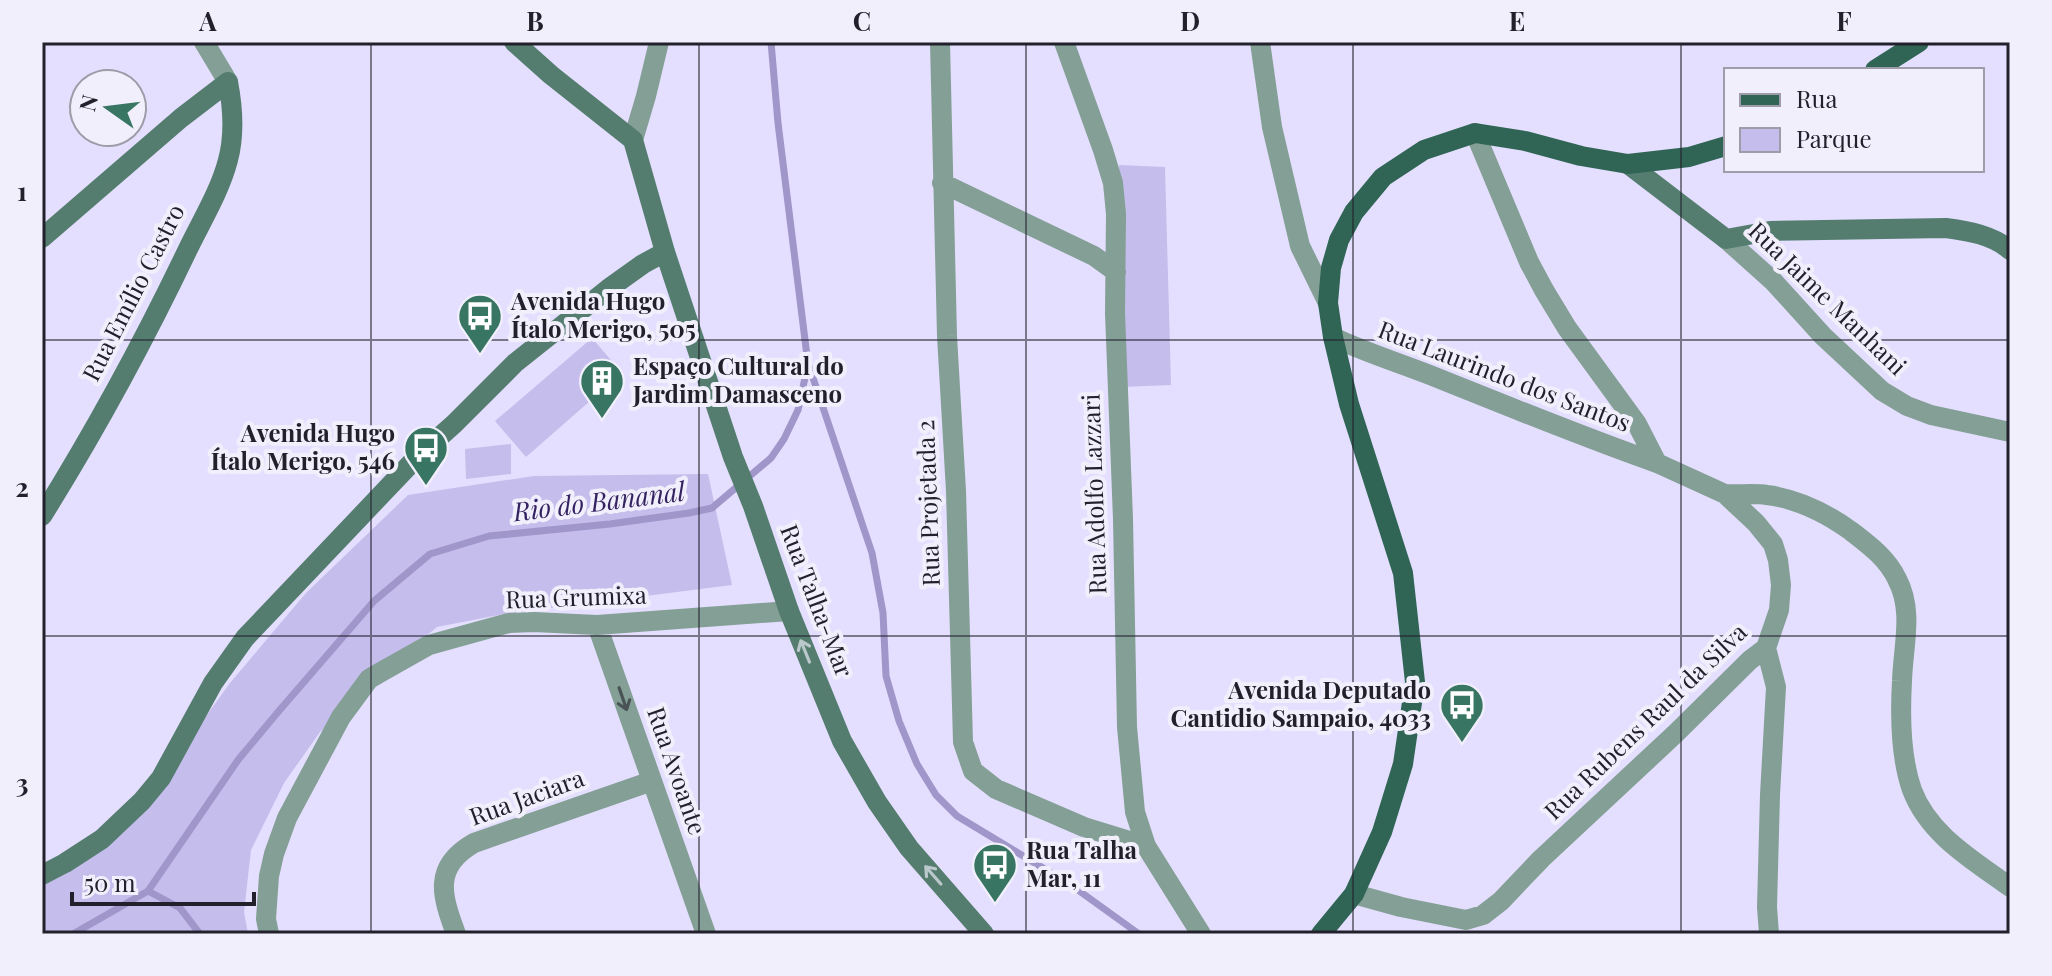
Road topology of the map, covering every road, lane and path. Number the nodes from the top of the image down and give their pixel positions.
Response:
1 (204, 42) edge
2 (514, 42) edge
3 (659, 42) edge
4 (940, 42) edge
5 (1260, 42) edge
6 (1919, 42) edge
7 (1062, 43) edge
8 (1878, 68) edge
9 (228, 82) junction
10 (1475, 133) junction
11 (633, 140) junction
12 (1724, 147) edge
13 (1628, 164) junction
14 (942, 183) junction
15 (42, 238) edge
16 (1726, 239) junction
17 (2010, 250) edge
18 (665, 252) junction
19 (1116, 272) junction
20 (1328, 303) junction
21 (1333, 337) junction
22 (2010, 432) edge
23 (1657, 463) junction
24 (1725, 494) junction
25 (42, 516) edge
26 (789, 611) junction
27 (597, 625) junction
28 (1766, 648) junction
29 (652, 781) junction
30 (1146, 846) junction
31 (42, 875) edge
32 (2010, 887) edge
33 (1354, 894) junction
34 (269, 934) edge
35 (456, 934) edge
36 (706, 934) edge
37 (984, 934) edge
38 (1201, 934) edge
39 (1321, 934) edge
40 (1769, 934) edge

1 - 9 street
2 - 11 street
3 - 11 street
4 - 14 street, Rua Projetada 2
5 - 20 street
6 - 8 main road
7 - 19 street, Rua Adolfo Lazzari
9 - 15 street
9 - 25 street, Rua Emílio Castro
10 - 13 main road
10 - 20 main road
10 - 23 street
11 - 18 street, Rua Talha-Mar
12 - 13 main road
13 - 16 street, Rua Jaime Manhani
14 - 19 street
14 - 30 street, Rua Projetada 2
16 - 17 street
16 - 22 street, Rua Jaime Manhani
18 - 26 street, Rua Talha-Mar
18 - 31 street
19 - 30 street, Rua Adolfo Lazzari
20 - 21 main road
21 - 23 street, Rua Laurindo dos Santos
21 - 33 main road
23 - 24 street, Rua Rubens Raul da Silva
24 - 28 street, Rua Rubens Raul da Silva
24 - 32 street
26 - 27 street, Rua Grumixa
37 -> 26 street, Rua Talha-Mar
27 -> 29 street, Rua Avoante
27 - 34 street, Rua Grumixa
28 - 33 street, Rua Rubens Raul da Silva
28 - 40 street
29 - 35 street, Rua Jaciara
29 - 36 street, Rua Avoante
30 - 38 street, Rua Adolfo Lazzari
33 - 39 main road

